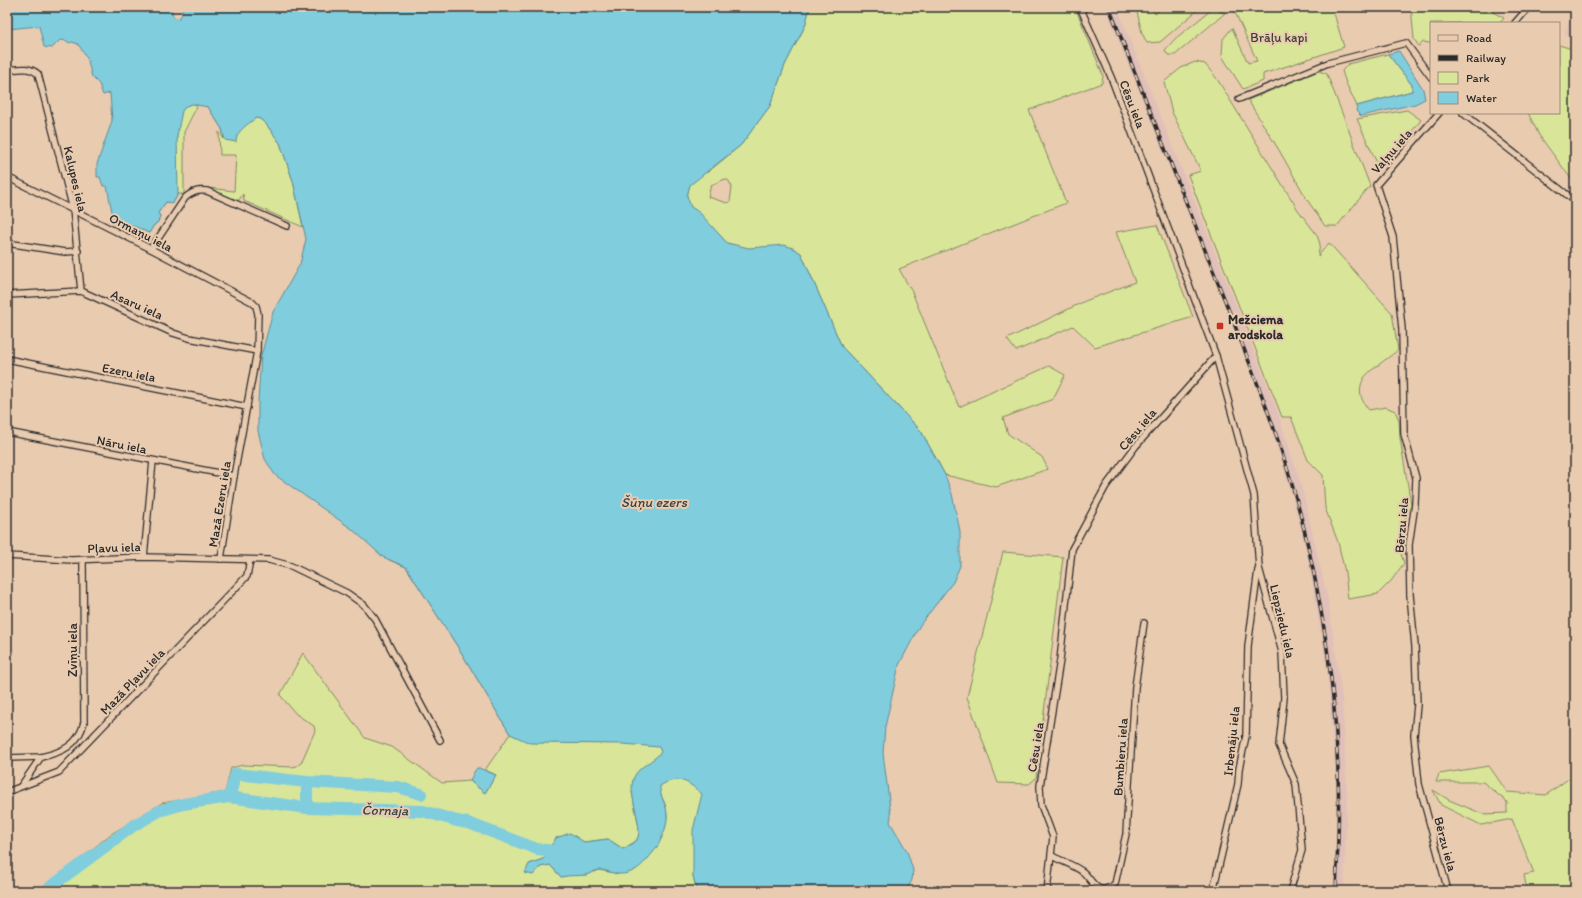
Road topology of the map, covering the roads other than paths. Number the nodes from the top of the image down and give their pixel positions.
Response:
1 (1080, 7) edge
2 (1529, 7) edge
3 (1516, 22) edge
4 (7, 70) edge
5 (1430, 76) edge
6 (1239, 99) dead end
7 (1438, 114) edge
8 (1464, 114) edge
9 (7, 177) edge
10 (1376, 185) joint
11 (1575, 201) edge
12 (73, 209) junction
13 (287, 226) dead end
14 (7, 242) edge
15 (151, 249) junction
16 (78, 251) junction
17 (81, 291) junction
18 (7, 295) edge
19 (258, 314) joint
20 (257, 351) junction
21 (1216, 356) junction
22 (7, 359) edge
23 (247, 407) junction
24 (7, 432) edge
25 (153, 462) junction
26 (234, 476) junction
27 (7, 556) edge
28 (144, 557) junction
29 (222, 559) junction
30 (83, 560) junction
31 (250, 560) junction
32 (1259, 568) junction
33 (1144, 623) dead end
34 (440, 740) dead end
35 (41, 757) junction
36 (7, 758) edge
37 (21, 786) junction
38 (7, 792) edge
39 (1052, 856) junction
40 (1047, 891) edge
41 (1213, 891) edge
42 (1290, 891) edge
43 (1448, 891) edge

1 - 21 street, Cēsu iela
2 - 3 street
4 - 12 street, Kalupes iela
5 - 6 street
7 - 10 street, Vaļņu iela
8 - 11 street
9 - 12 street, Ormaņu iela
10 - 43 street, Bērzu iela
12 - 15 street, Ormaņu iela
12 - 16 street, Kalupes iela
13 - 15 street
14 - 16 street
15 - 19 street, Ormaņu iela
16 - 17 street, Kalupes iela
17 - 18 street, Asaru iela
17 - 20 street, Asaru iela
19 - 20 street, Mazā Ezeru iela
20 - 23 street, Mazā Ezeru iela
21 - 32 street, Liepziedu iela
21 - 39 street, Cēsu iela
22 - 23 street, Ezeru iela
23 - 26 street, Mazā Ezeru iela
24 - 25 street, Nāru iela
25 - 26 street, Nāru iela
25 - 28 street
26 - 29 street, Mazā Ezeru iela
27 - 30 street, Pļavu iela
28 - 29 street, Pļavu iela
28 - 30 street, Pļavu iela
29 - 31 street, Mazā Ezeru iela
30 - 35 street, Zvīņu iela
31 - 34 street, Mazā Ezeru iela
31 - 37 street, Mazā Pļavu iela
32 - 41 street, Irbenāju iela
32 - 42 street, Liepziedu iela
33 - 39 street, Bumbieru iela
35 - 36 street
35 - 37 street
37 - 38 street, Mazā Pļavu iela
39 - 40 street, Cēsu iela

